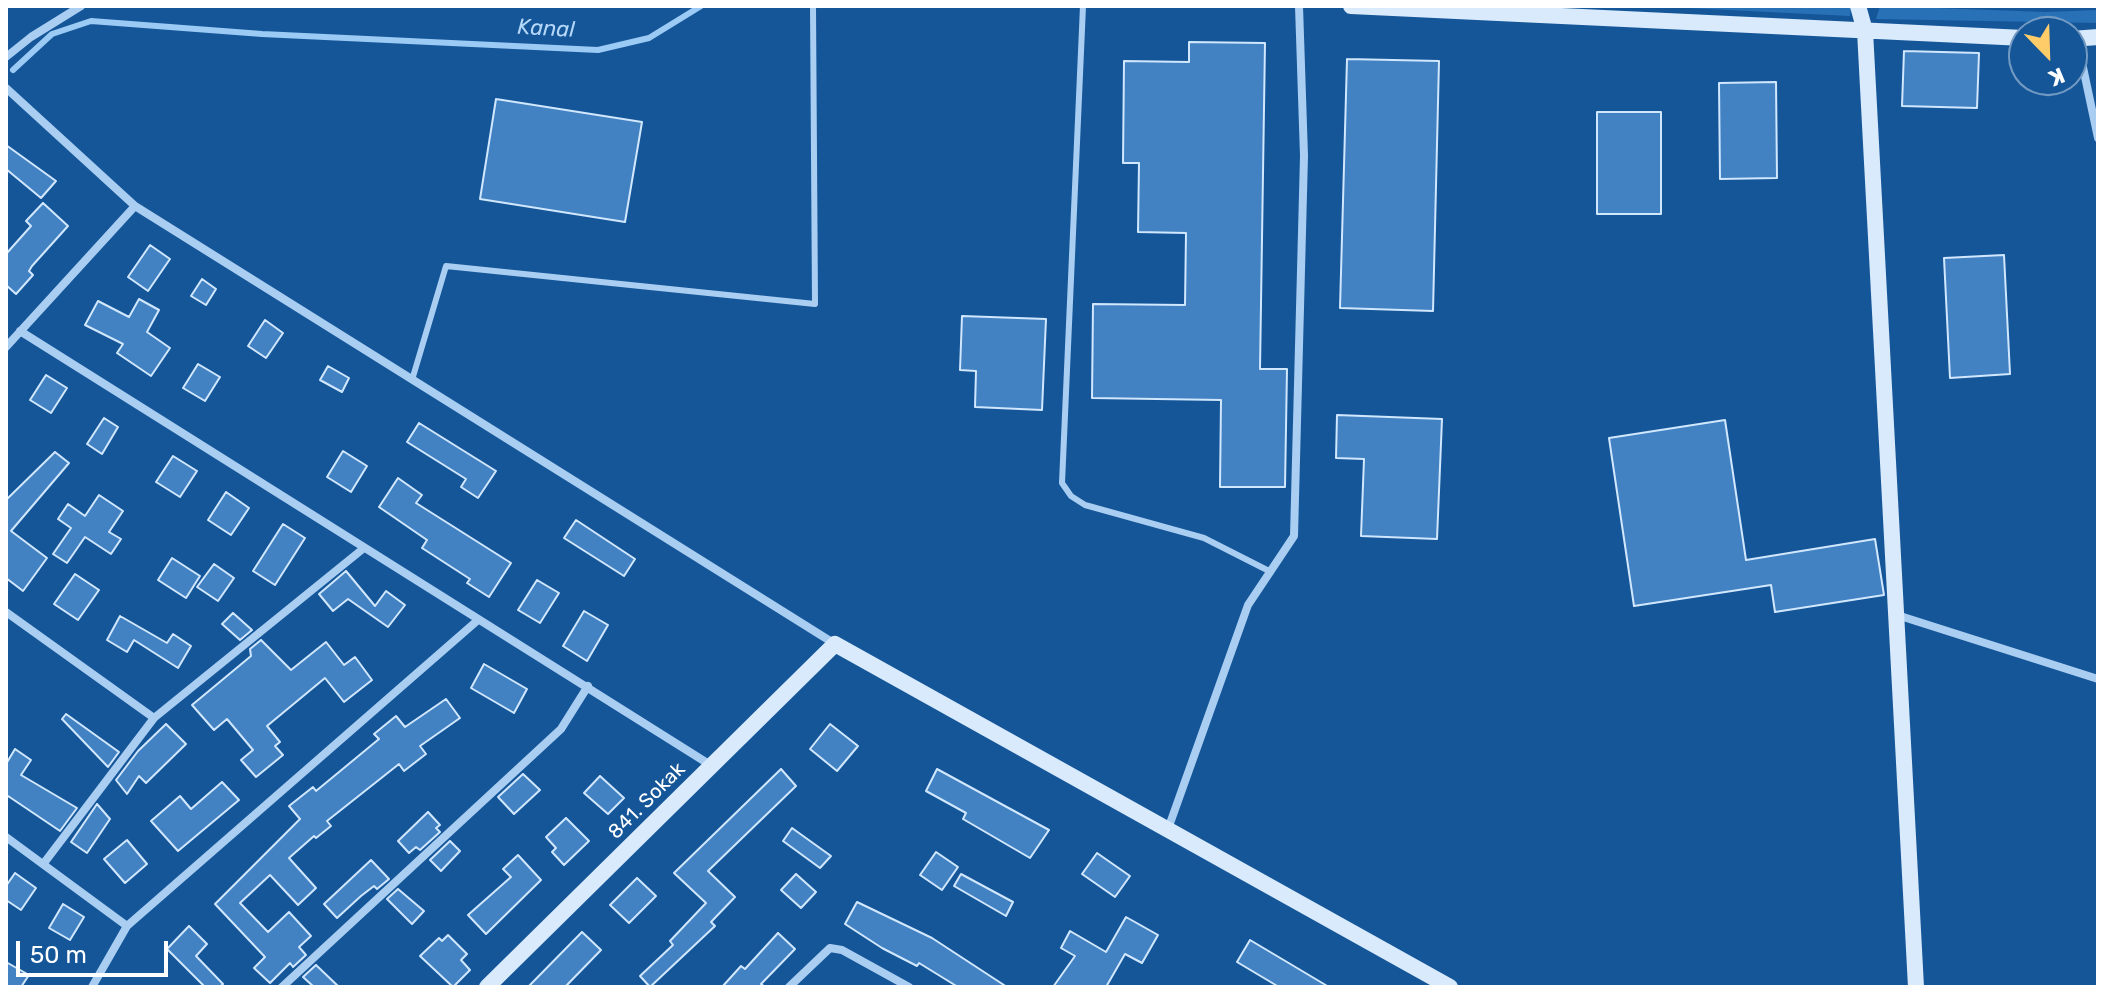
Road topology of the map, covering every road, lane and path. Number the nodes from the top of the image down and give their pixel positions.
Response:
1 (81, 6) edge
2 (813, 6) edge
3 (1083, 6) edge
4 (1299, 6) edge
5 (1351, 6) edge
6 (1858, 6) edge
7 (1865, 31) junction
8 (2008, 37) edge
9 (6, 57) edge
10 (6, 88) edge
11 (2088, 96) edge
12 (2098, 138) edge
13 (135, 206) junction
14 (20, 331) junction
15 (6, 347) edge
16 (412, 380) junction
17 (364, 548) junction
18 (1271, 572) junction
19 (6, 612) edge
20 (1897, 615) junction
21 (478, 620) junction
22 (835, 644) junction
23 (2098, 679) edge
24 (588, 686) junction
25 (154, 718) junction
26 (712, 766) junction
27 (1168, 830) junction
28 (6, 837) edge
29 (44, 863) junction
30 (127, 926) junction
31 (92, 987) edge
32 (282, 987) edge
33 (487, 987) edge
34 (789, 987) edge
35 (909, 987) edge
36 (1450, 987) edge
37 (1916, 987) edge

1 - 9 street
2 - 16 lane
3 - 18 lane
4 - 18 street
5 - 7 street
6 - 7 street
7 - 8 street
7 - 20 street
10 - 13 street
11 - 12 street
13 - 14 street
13 - 16 street
14 - 15 street
14 - 17 street
16 - 22 street
17 - 21 street
17 - 25 street
18 - 27 street
19 - 25 street
20 - 23 street
20 - 37 street
21 - 24 street
21 - 30 street
22 - 26 street, 841. Sokak
22 - 27 street
24 - 26 street
24 - 32 street
25 - 29 street
26 - 33 street, 841. Sokak
27 - 36 street
28 - 29 street
29 - 30 street
30 - 31 street
34 - 35 street

